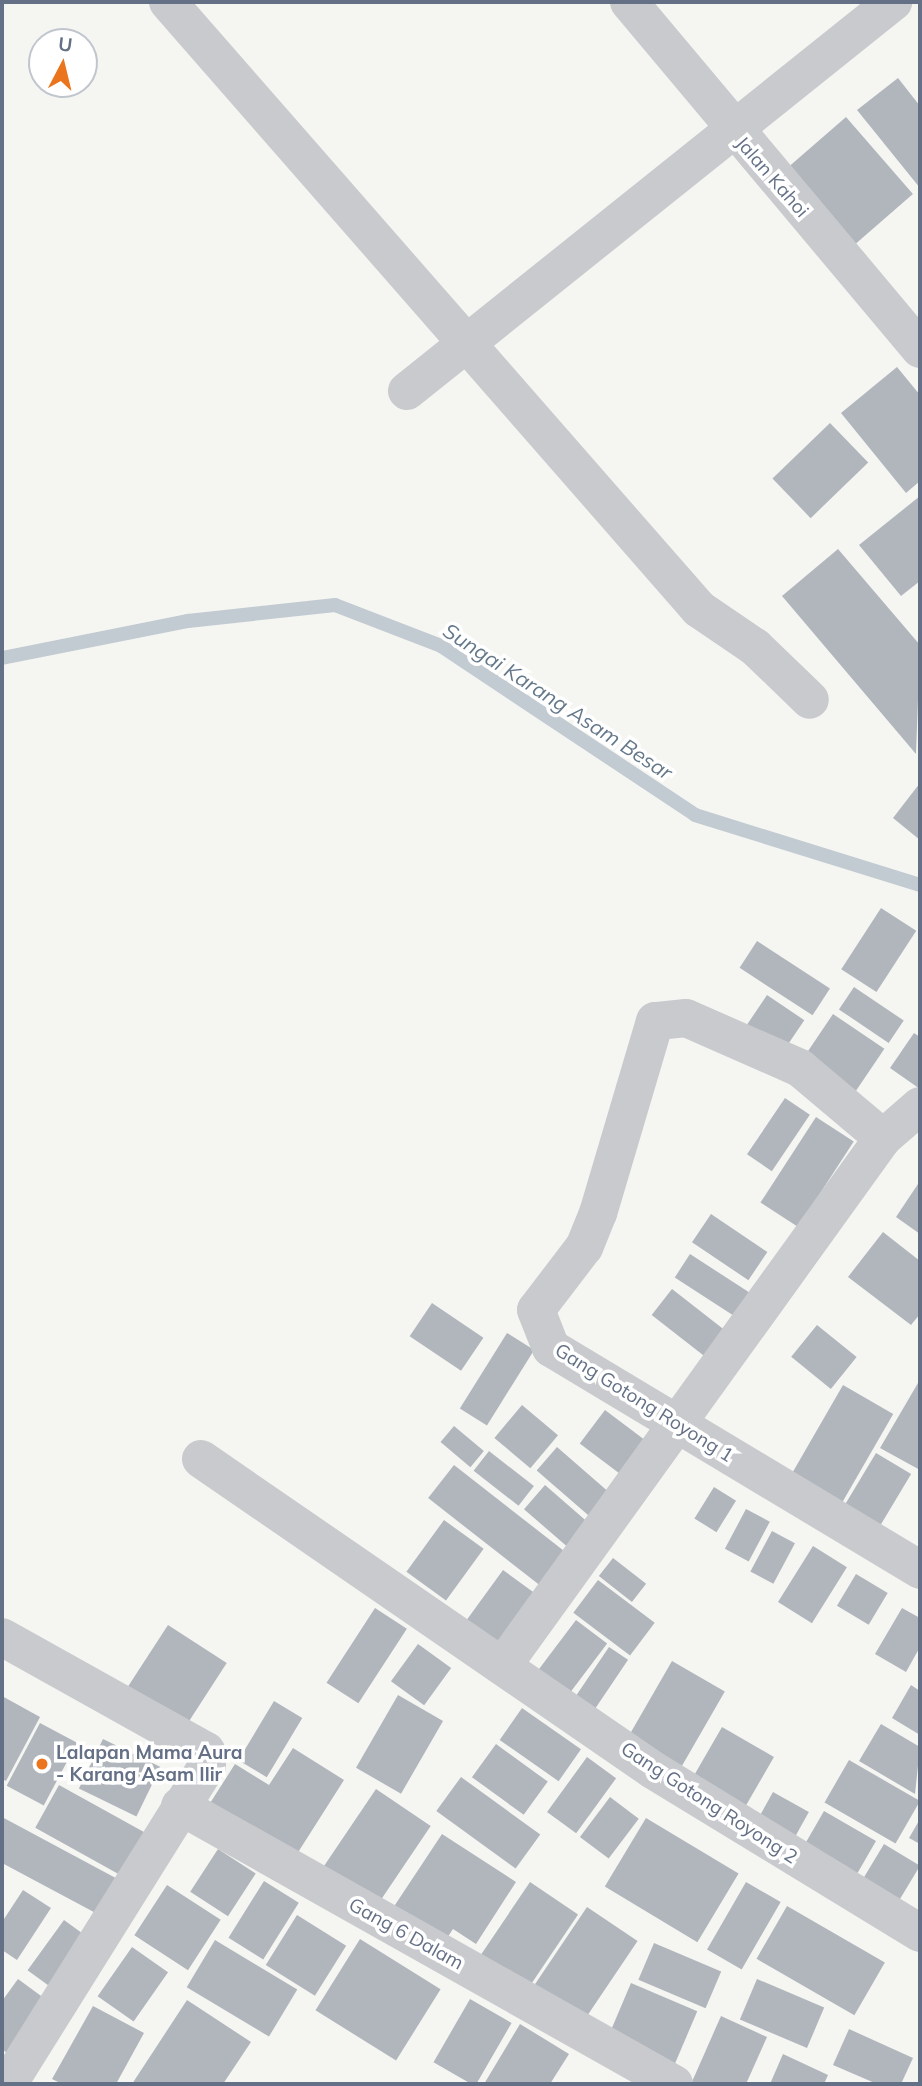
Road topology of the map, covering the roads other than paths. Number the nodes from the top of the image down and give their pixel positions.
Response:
1 (167, 2) edge
2 (629, 2) edge
3 (893, 2) edge
4 (732, 131) junction
5 (466, 347) junction
6 (920, 349) edge
7 (407, 391) dead end
8 (810, 700) dead end
9 (920, 1106) edge
10 (883, 1138) junction
11 (676, 1423) junction
12 (201, 1459) dead end
13 (920, 1570) edge
14 (2, 1637) edge
15 (504, 1664) junction
16 (180, 1806) junction
17 (920, 1933) edge
18 (5, 2084) edge
19 (674, 2084) edge

1 - 5 street
2 - 4 street, Jalan Kahoi
3 - 4 street
4 - 5 street
4 - 6 street, Jalan Kahoi
5 - 7 street
5 - 8 street
9 - 10 street
10 - 11 street
10 - 11 street, Gang Gotong Royong 1
11 - 13 street, Gang Gotong Royong 1
11 - 15 street
12 - 15 street, Gang Gotong Royong 2
14 - 16 street
15 - 17 street, Gang Gotong Royong 2
16 - 18 street
16 - 19 street, Gang 6 Dalam

